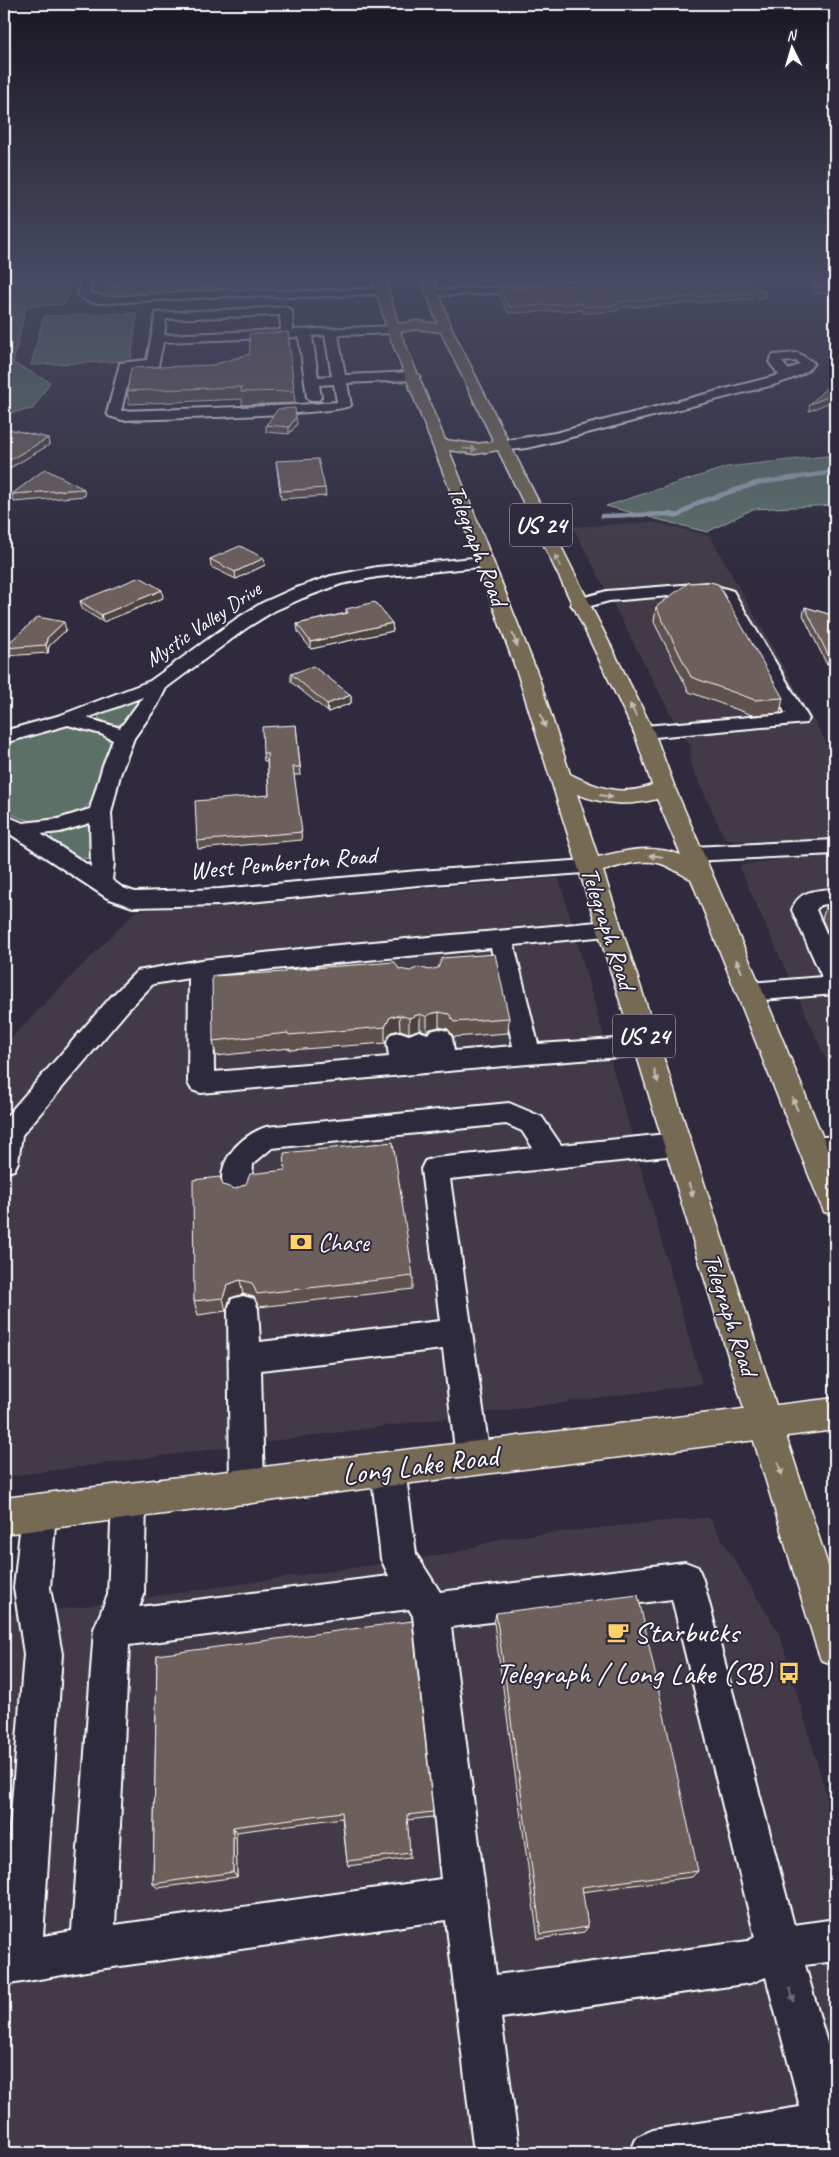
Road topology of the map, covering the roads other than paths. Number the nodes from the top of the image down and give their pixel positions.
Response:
1 (413, 376) edge
2 (122, 377) edge
3 (310, 377) edge
4 (339, 377) edge
5 (401, 377) edge
6 (468, 377) edge
7 (781, 377) edge
8 (340, 380) junction
9 (311, 381) junction
10 (315, 406) junction
11 (440, 444) junction
12 (501, 446) junction
13 (484, 562) junction
14 (580, 604) junction
15 (157, 685) junction
16 (68, 719) junction
17 (644, 732) junction
18 (4, 737) edge
19 (124, 738) junction
20 (562, 778) junction
21 (664, 788) junction
22 (100, 813) junction
23 (12, 826) edge
24 (835, 847) edge
25 (697, 865) junction
26 (589, 867) junction
27 (100, 883) junction
28 (835, 896) edge
29 (609, 929) junction
30 (501, 939) junction
31 (201, 968) junction
32 (835, 979) edge
33 (835, 985) edge
34 (750, 992) junction
35 (647, 1046) junction
36 (528, 1054) junction
37 (676, 1144) junction
38 (825, 1148) edge
39 (554, 1157) junction
40 (4, 1162) edge
41 (237, 1190) edge
42 (835, 1201) edge
43 (243, 1310) dead end
44 (457, 1333) junction
45 (244, 1358) junction
46 (835, 1414) edge
47 (765, 1422) junction
48 (473, 1458) junction
49 (388, 1469) junction
50 (247, 1486) junction
51 (129, 1502) junction
52 (22, 1514) edge
53 (424, 1600) junction
54 (112, 1629) junction
55 (835, 1646) edge
56 (464, 1897) junction
57 (835, 1940) edge
58 (779, 1948) junction
59 (92, 1949) junction
60 (12, 1963) edge
61 (479, 1999) junction
62 (833, 2134) edge
63 (497, 2153) edge
64 (653, 2153) edge

1 - 11 main road, Telegraph Road / US 24
2 - 10 street
3 - 9 street
4 - 8 street
5 - 8 street
6 - 12 main road, US 24
7 - 12 street
8 - 9 street
8 - 10 street
9 - 10 street
11 -> 12 main road
11 - 13 main road, Telegraph Road / US 24
14 -> 12 main road, US 24
13 - 15 street, Mystic Valley Drive
13 -> 20 main road, Telegraph Road / US 24
17 -> 14 main road, US 24
14 - 17 street
15 - 16 street, Mystic Valley Drive
15 - 19 street
16 - 18 street, Mystic Valley Drive
16 - 19 street
17 - 21 main road, US 24
19 - 22 street
20 -> 21 main road
20 - 26 main road, Telegraph Road / US 24
21 - 25 main road, US 24
22 - 23 street
22 - 27 street
23 - 27 street, West Pemberton Road
24 - 25 street
25 -> 26 main road
34 -> 25 main road, US 24
26 - 27 street, West Pemberton Road
26 - 29 main road, Telegraph Road / US 24
28 - 32 street
29 - 30 street
29 - 35 main road, Telegraph Road / US 24
30 - 31 street
30 - 36 street
31 - 36 street
31 - 40 street
33 - 34 street
38 -> 34 main road, US 24
35 - 36 street
35 -> 37 main road, Telegraph Road / US 24
37 - 39 street
37 -> 47 main road, Telegraph Road / US 24
38 - 42 main road, US 24
39 - 41 street
39 - 44 street
43 - 45 street
44 - 45 street
44 - 48 street
45 - 50 street
46 - 47 main road, Long Lake Road
47 - 48 main road, Long Lake Road
47 -> 55 main road, Telegraph Road / US 24
48 - 49 main road, Long Lake Road
49 - 50 main road, Long Lake Road
49 - 53 street
50 - 51 main road, Long Lake Road
51 - 52 main road, Long Lake Road
51 - 54 street
52 - 60 street
53 - 54 street
53 - 56 street
53 - 58 street
54 - 59 street
56 - 59 street
56 - 61 street
57 - 58 street
58 - 61 street
58 -> 62 street
59 - 60 street
61 - 63 street
62 - 64 street

